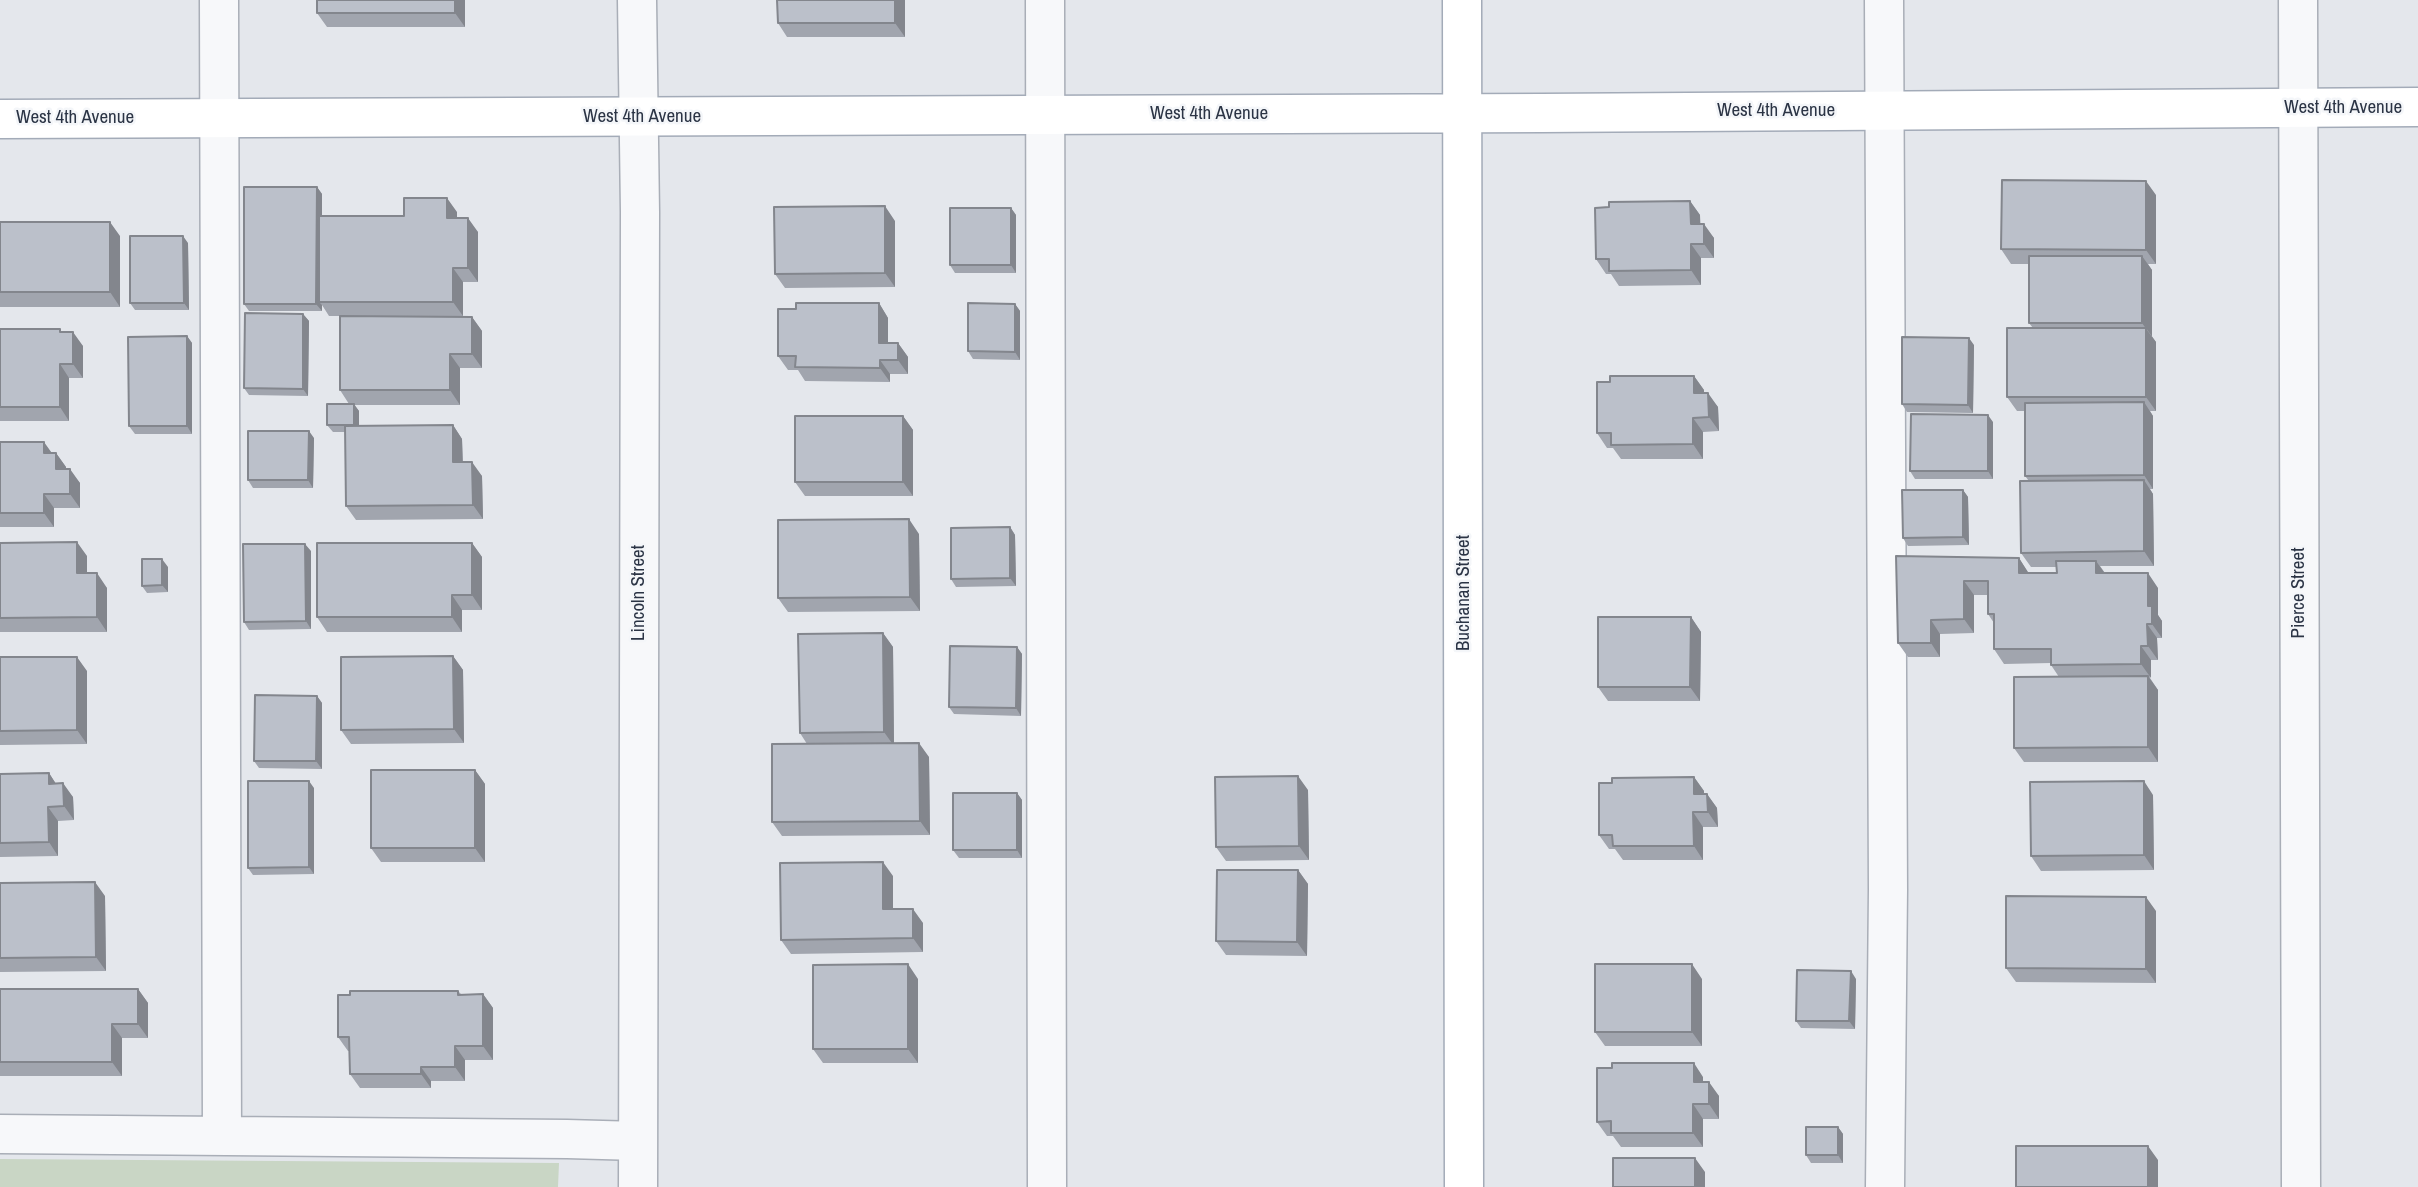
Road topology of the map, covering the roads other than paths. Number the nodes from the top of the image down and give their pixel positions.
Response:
1 (219, 0) edge
2 (637, 0) edge
3 (1045, 0) edge
4 (1462, 0) edge
5 (1884, 0) edge
6 (2298, 0) edge
7 (2418, 107) edge
8 (2298, 108) junction
9 (1885, 111) junction
10 (1463, 113) junction
11 (1046, 114) junction
12 (638, 116) junction
13 (219, 118) junction
14 (0, 119) edge
15 (0, 1134) edge
16 (222, 1136) junction
17 (638, 1142) junction
18 (638, 1187) edge
19 (1047, 1187) edge
20 (1464, 1187) edge
21 (1885, 1187) edge
22 (2301, 1187) edge

1 - 13 street
2 - 12 street, Lincoln Street
3 - 11 street
4 - 10 main road, Buchanan Street
5 - 9 street
6 - 8 street, Pierce Street
7 - 8 main road, West 4th Avenue
8 - 9 main road, West 4th Avenue
8 - 22 street, Pierce Street
9 - 10 main road, West 4th Avenue
9 - 21 street
10 - 11 main road, West 4th Avenue
10 - 20 main road, Buchanan Street
11 - 12 main road, West 4th Avenue
11 - 19 street
12 - 13 main road, West 4th Avenue
12 - 17 street, Lincoln Street
13 - 14 main road, West 4th Avenue
13 - 16 street
15 - 16 street
16 - 17 street
17 - 18 street, Lincoln Street

